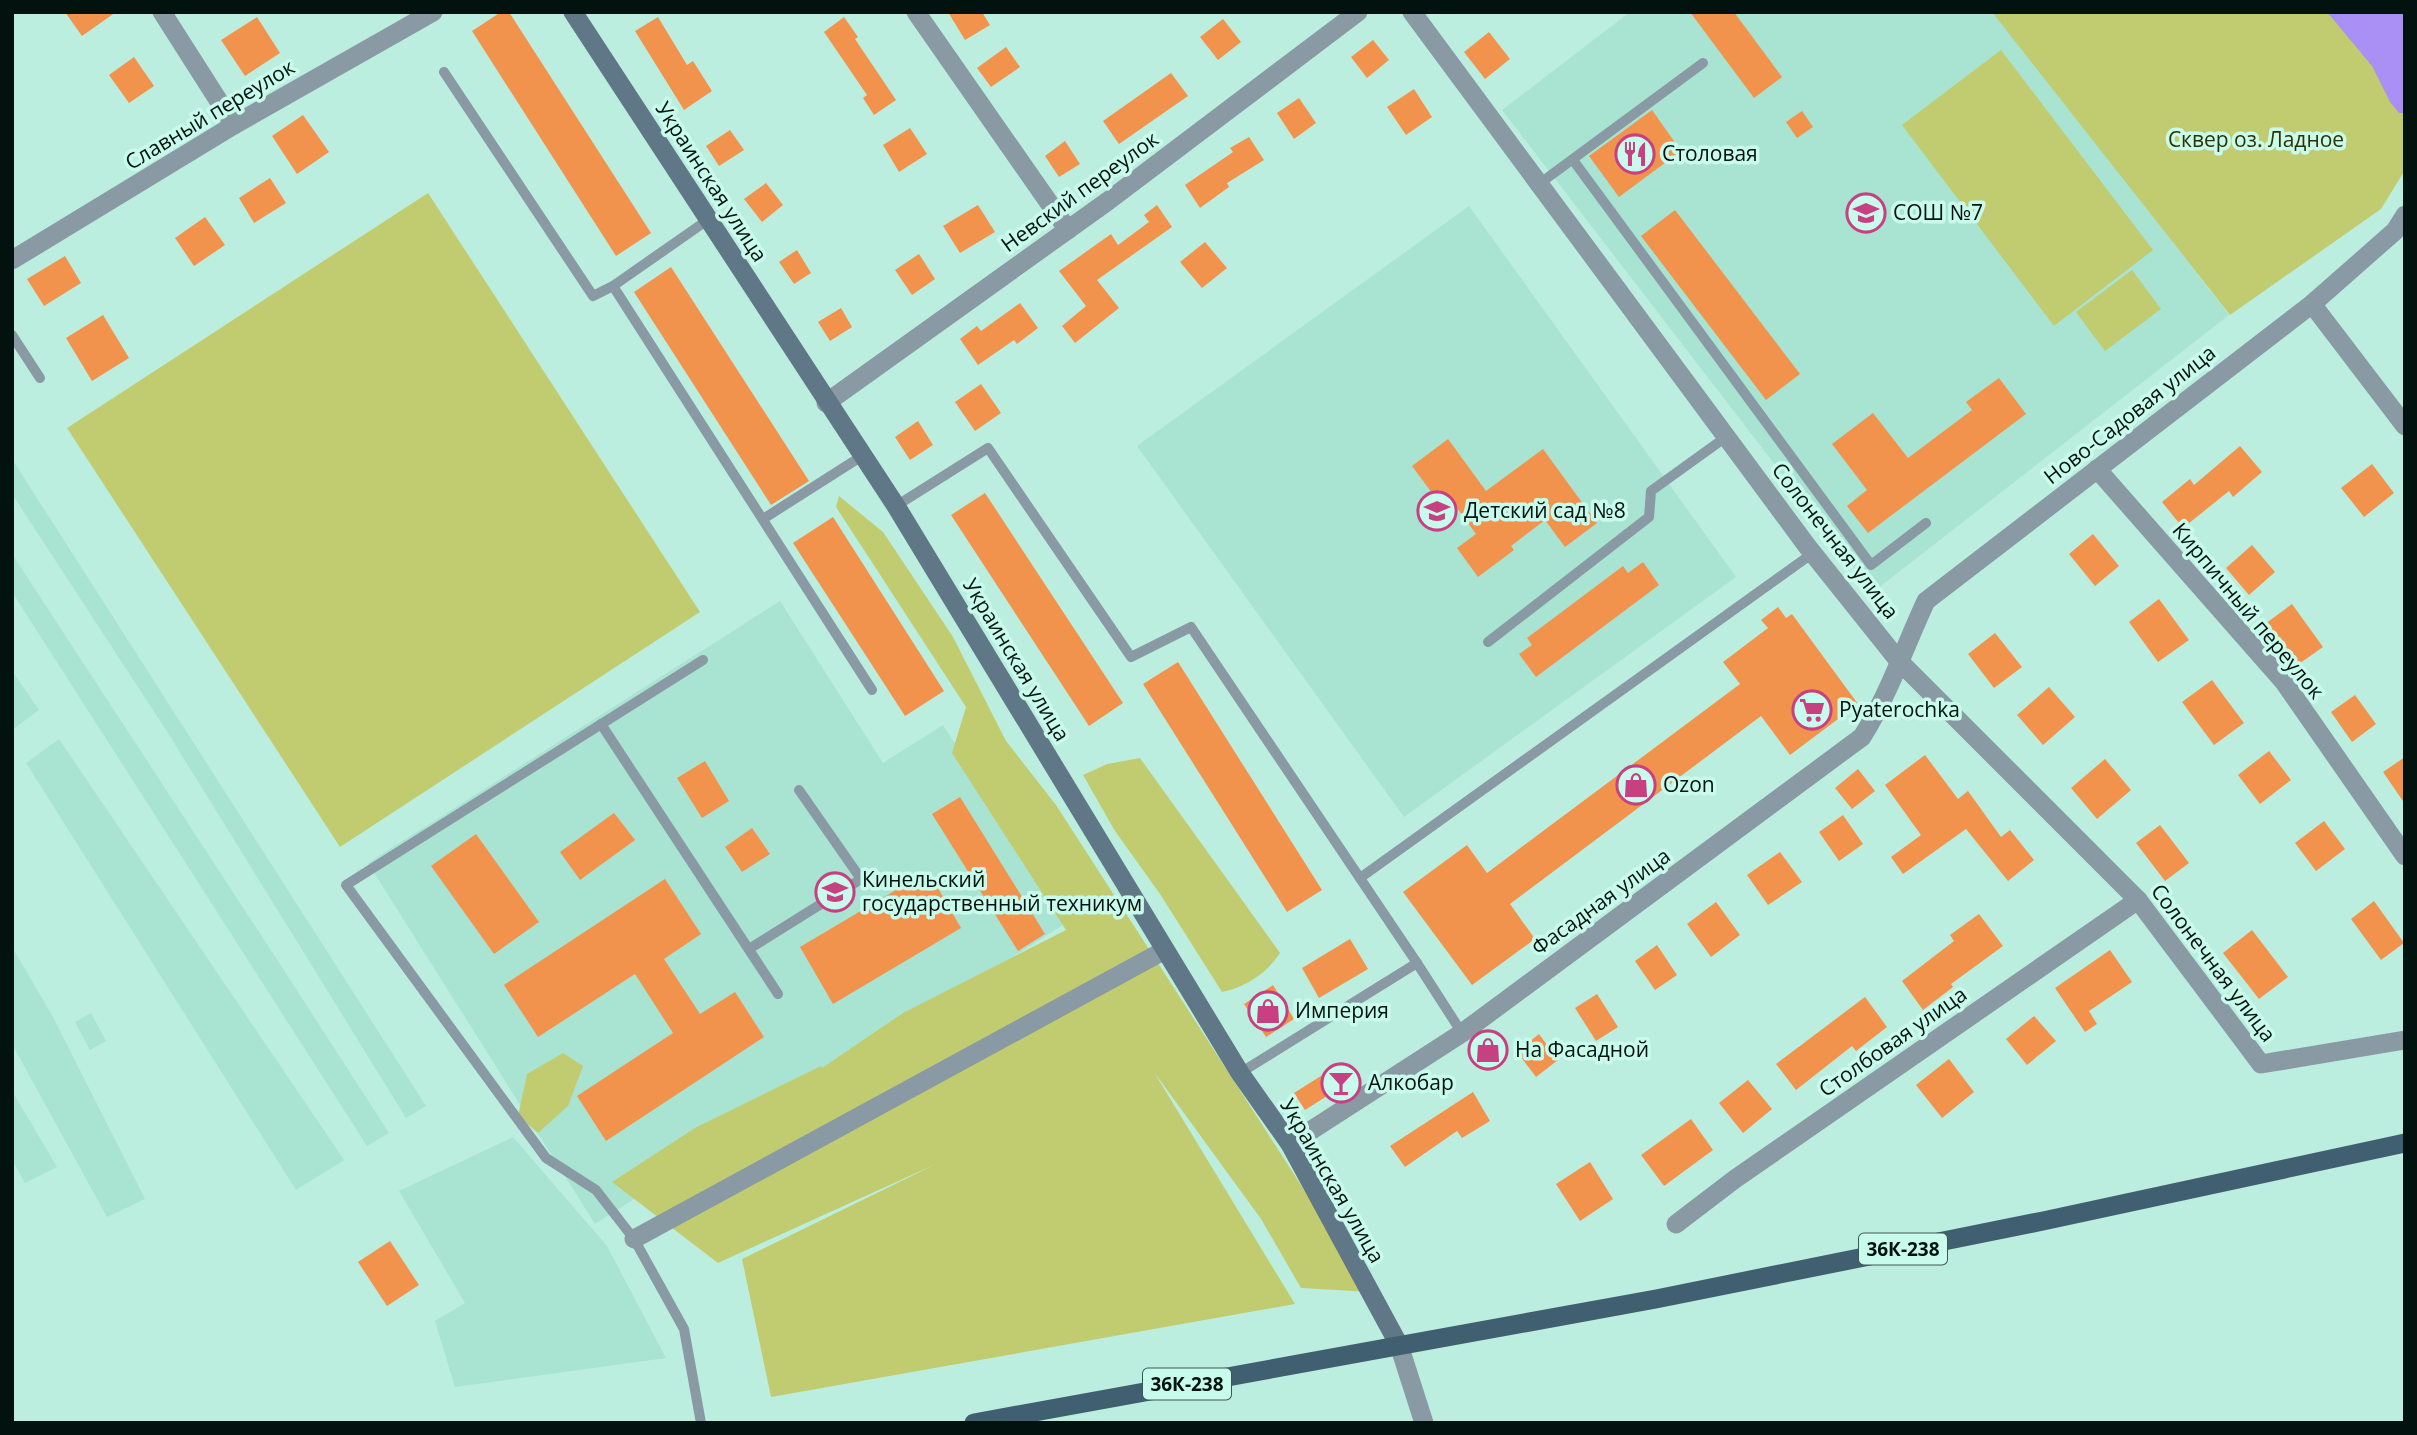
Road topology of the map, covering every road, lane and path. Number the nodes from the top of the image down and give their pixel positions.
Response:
1 (162, 12) edge
2 (433, 12) edge
3 (573, 12) edge
4 (916, 12) edge
5 (1357, 12) edge
6 (1412, 12) edge
7 (1703, 63) dead end
8 (443, 72) dead end
9 (234, 125) junction
10 (1573, 160) junction
11 (1538, 185) junction
12 (2405, 215) edge
13 (709, 219) junction
14 (1068, 230) junction
15 (12, 260) edge
16 (613, 286) junction
17 (2312, 304) junction
18 (12, 335) edge
19 (40, 379) dead end
20 (826, 403) junction
21 (2405, 426) edge
22 (1726, 437) junction
23 (862, 456) junction
24 (2097, 470) junction
25 (896, 506) junction
26 (763, 519) junction
27 (1926, 523) dead end
28 (1813, 554) junction
29 (1488, 642) dead end
30 (703, 660) dead end
31 (1898, 660) junction
32 (872, 690) dead end
33 (601, 724) junction
34 (799, 790) dead end
35 (2405, 856) edge
36 (1360, 878) junction
37 (2138, 900) junction
38 (749, 949) junction
39 (1165, 950) junction
40 (1417, 962) junction
41 (778, 994) dead end
42 (1462, 1033) junction
43 (2405, 1041) edge
44 (1240, 1073) junction
45 (2405, 1143) edge
46 (1290, 1144) junction
47 (1676, 1224) dead end
48 (634, 1239) junction
49 (1399, 1345) junction
50 (701, 1423) edge
51 (974, 1423) edge
52 (1424, 1423) edge

1 - 9 street
2 - 9 street, Славный переулок
3 - 13 main road, Украинская улица
4 - 14 street
5 - 14 street, Невский переулок
6 - 11 street, Солонечная улица
7 - 10 lane
8 - 16 lane
9 - 15 street, Славный переулок
10 - 11 lane
10 - 27 lane
11 - 22 street, Солонечная улица
12 - 17 street, Ново-Садовая улица
13 - 16 lane
13 - 20 main road, Украинская улица
14 - 20 street, Невский переулок
16 - 26 lane
17 - 21 street
17 - 24 street, Ново-Садовая улица
18 - 19 lane
20 - 23 main road, Украинская улица
22 - 28 street, Солонечная улица
22 - 29 lane
23 - 25 main road, Украинская улица
23 - 26 lane
24 - 31 street, Ново-Садовая улица
24 - 35 street, Кирпичный переулок
25 - 36 lane
25 - 39 main road, Украинская улица
26 - 32 lane
28 - 31 street, Солонечная улица
28 - 36 lane
30 - 33 lane
31 - 37 street, Солонечная улица
31 - 42 street, Фасадная улица
33 - 38 lane
33 - 48 lane
34 - 38 lane
36 - 40 lane
37 - 43 street, Солонечная улица
37 - 47 street, Столбовая улица
38 - 41 lane
39 - 44 main road, Украинская улица
39 - 48 street
40 - 42 lane
40 - 44 lane
42 - 46 street, Фасадная улица
44 - 46 main road, Украинская улица
45 - 49 main road, 36К-238
46 - 49 main road, Украинская улица
48 - 50 lane
49 - 51 main road, 36К-238
49 - 52 street

